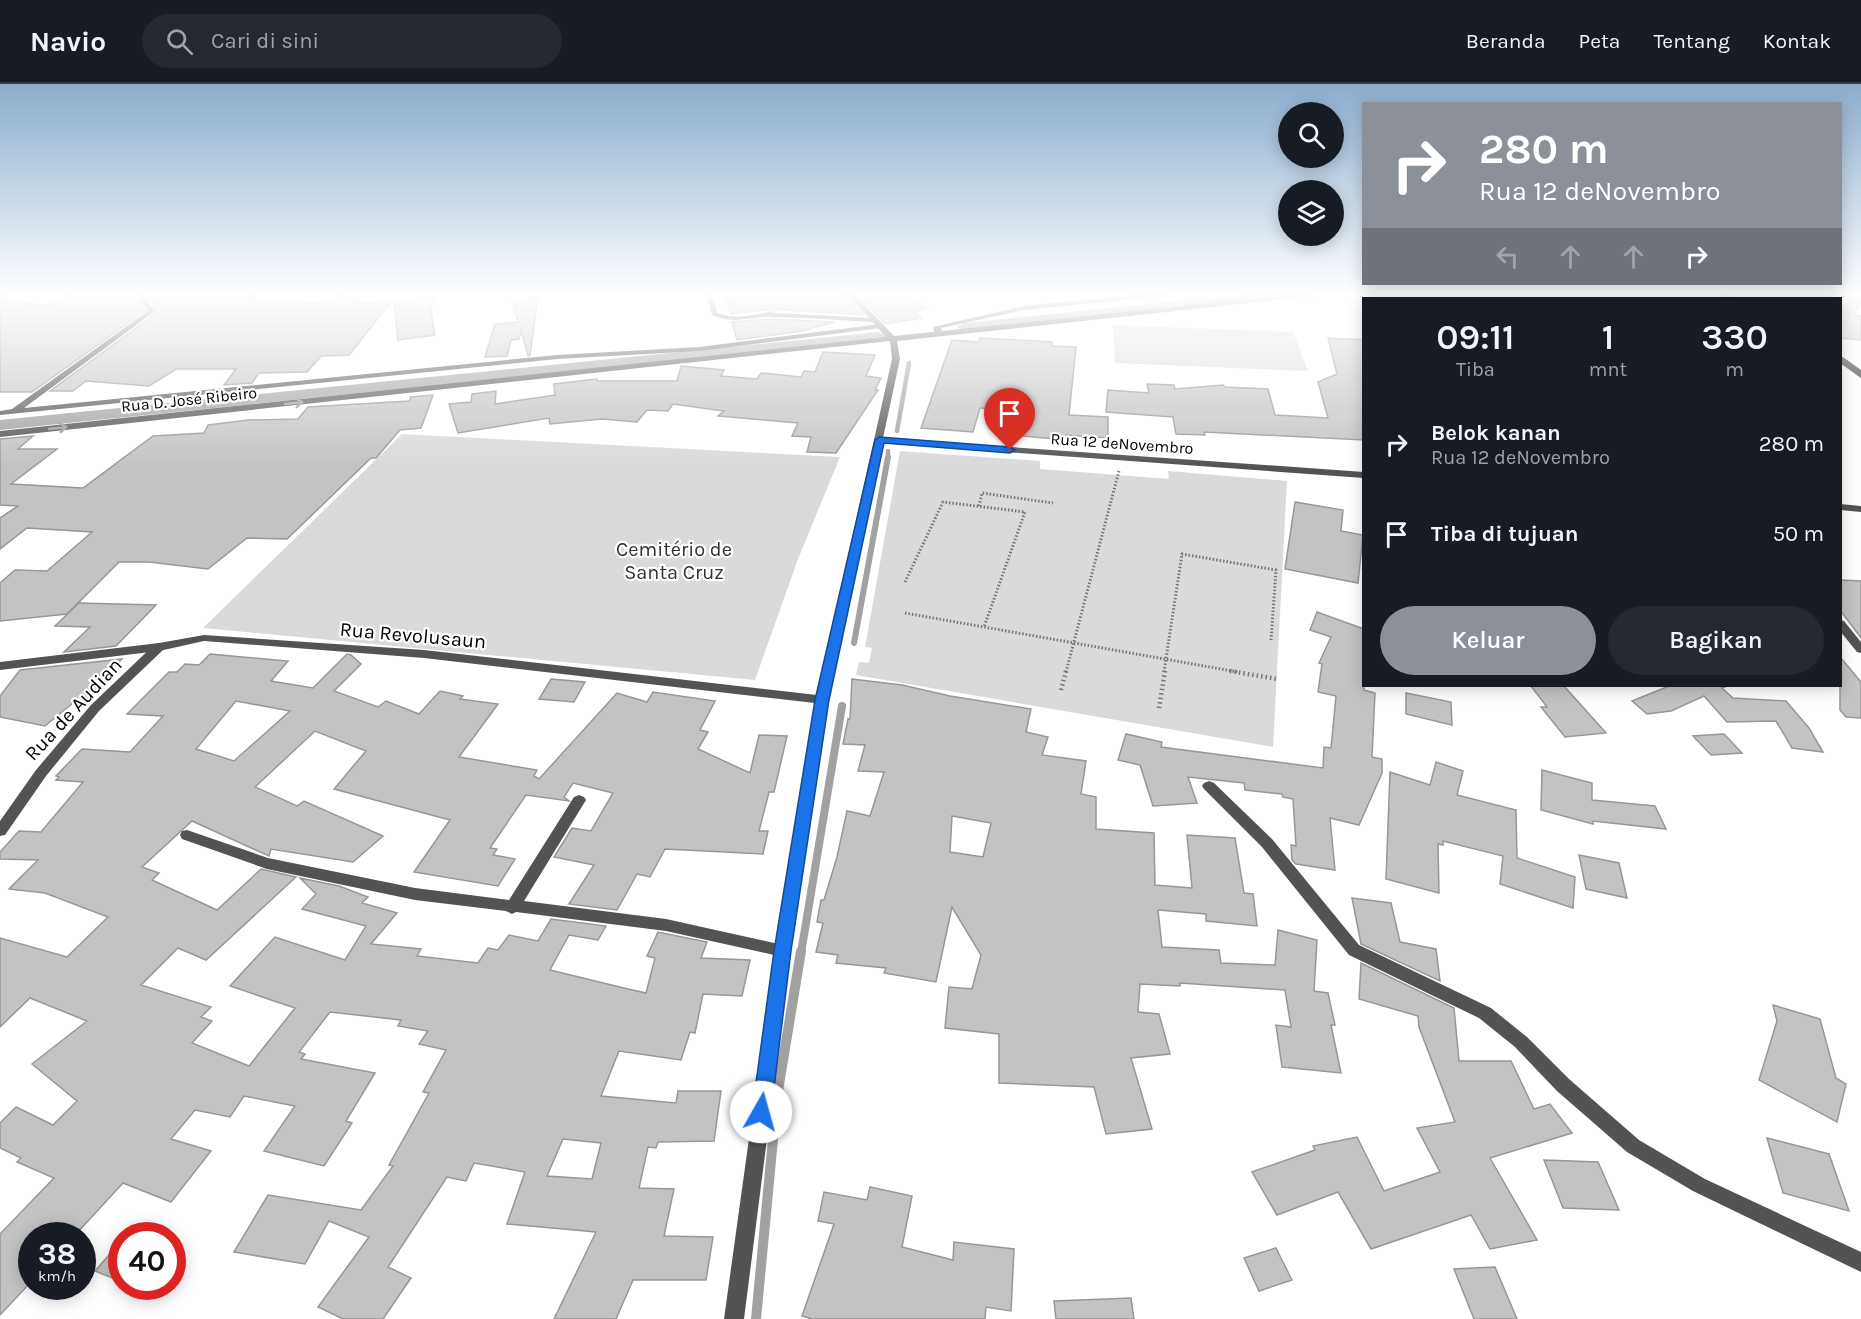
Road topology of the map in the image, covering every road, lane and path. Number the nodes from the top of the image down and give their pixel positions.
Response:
1 (96, 352) edge
2 (658, 352) edge
3 (782, 352) edge
4 (895, 352) edge
5 (1842, 360) edge
6 (1861, 375) edge
7 (14, 412) junction
8 (0, 413) edge
9 (0, 434) edge
10 (879, 440) junction
11 (1119, 459) junction
12 (1362, 475) edge
13 (1053, 503) dead end
14 (979, 506) junction
15 (1842, 507) edge
16 (1861, 509) edge
17 (905, 582) dead end
18 (905, 613) dead end
19 (1842, 625) edge
20 (984, 627) junction
21 (1271, 640) dead end
22 (1074, 643) junction
23 (159, 647) junction
24 (1861, 649) edge
25 (1167, 660) junction
26 (0, 666) edge
27 (1277, 679) dead end
28 (1061, 690) dead end
29 (822, 700) junction
30 (1160, 708) dead end
31 (1209, 786) dead end
32 (579, 800) dead end
33 (0, 831) edge
34 (188, 835) dead end
35 (512, 908) junction
36 (783, 951) junction
37 (1861, 1262) edge
38 (734, 1319) edge

1 - 7 street
2 - 7 street
9 -> 3 street, Rua D. José Ribeiro
4 - 10 street
5 - 6 main road
7 - 8 street
10 - 11 street, Rua 12 deNovembro
10 - 29 street
11 - 12 street, Rua 12 deNovembro
11 - 22 path
13 - 14 path
14 - 17 path
14 - 20 path
15 - 16 street
18 - 20 path
19 - 24 street
20 - 22 path
21 - 25 path
22 - 25 path
22 - 28 path
23 - 26 street, Rua Revolusaun
23 - 29 street, Rua Revolusaun
23 - 33 street, Rua de Audian
25 - 27 path
25 - 30 path
29 - 36 street
31 - 37 street
32 - 35 street
34 - 35 street
35 - 36 street
36 - 38 street

